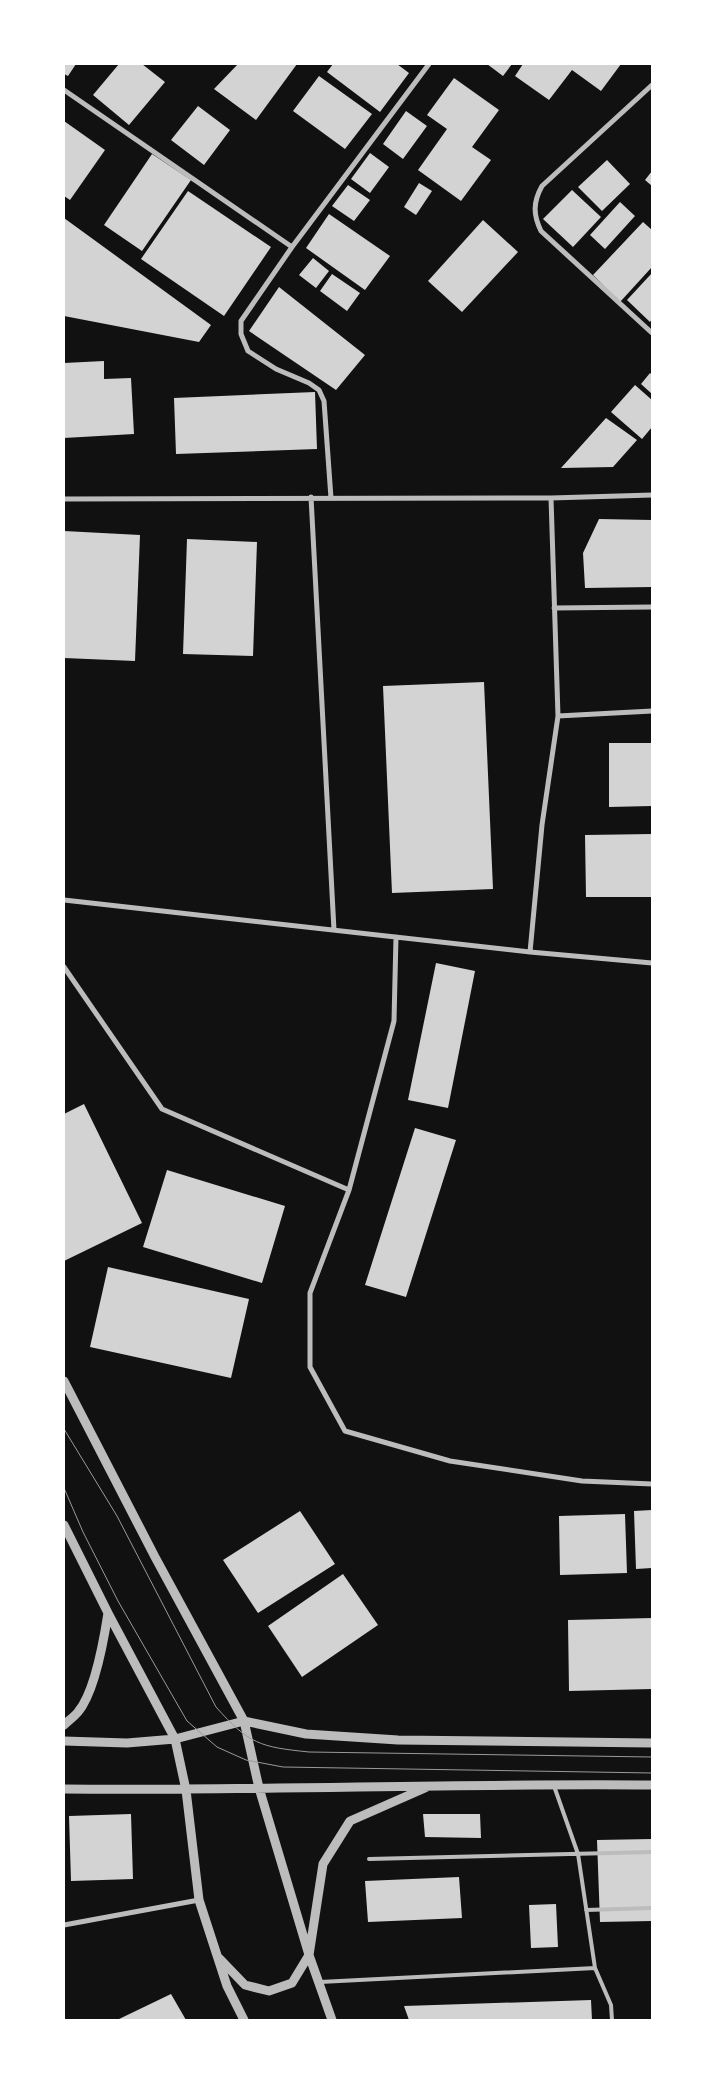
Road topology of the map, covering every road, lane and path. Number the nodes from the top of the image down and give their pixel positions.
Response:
1 (429, 64) edge
2 (652, 85) edge
3 (64, 90) edge
4 (292, 247) junction
5 (652, 333) edge
6 (652, 495) edge
7 (311, 498) junction
8 (330, 498) junction
9 (551, 498) junction
10 (64, 499) edge
11 (652, 607) edge
12 (554, 608) junction
13 (652, 711) edge
14 (558, 716) junction
15 (64, 900) edge
16 (334, 930) junction
17 (396, 937) junction
18 (530, 952) junction
19 (652, 964) edge
20 (64, 967) edge
21 (349, 1190) junction
22 (64, 1381) edge
23 (652, 1484) edge
24 (64, 1525) edge
25 (108, 1613) junction
26 (244, 1722) junction
27 (64, 1725) edge
28 (175, 1739) junction
29 (64, 1741) edge
30 (652, 1743) edge
31 (553, 1784) junction
32 (652, 1785) edge
33 (429, 1786) junction
34 (259, 1788) junction
35 (64, 1789) edge
36 (186, 1790) junction
37 (652, 1852) edge
38 (578, 1854) junction
39 (369, 1859) dead end
40 (199, 1900) junction
41 (652, 1908) edge
42 (586, 1910) junction
43 (64, 1925) edge
44 (309, 1955) junction
45 (217, 1956) junction
46 (595, 1968) junction
47 (318, 1982) junction
48 (244, 2020) edge
49 (332, 2020) edge
50 (612, 2020) edge

1 - 4 street
2 - 5 street
3 - 4 street
4 - 8 street
6 - 9 street
7 - 8 street
7 - 10 street
7 - 16 street
8 - 9 street
9 - 12 street
11 - 12 street
12 - 14 street
13 - 14 street
14 - 18 street
15 - 16 street
16 - 17 street
17 - 18 street
17 - 21 street
18 - 19 street
20 - 21 street
21 - 23 street
22 - 26 street
24 - 25 street
25 - 27 street
25 - 28 street
26 - 28 street
26 - 30 street
26 - 34 street
28 - 29 street
28 - 36 street
31 - 32 street
31 - 33 street
31 - 38 lane
33 - 34 street
33 - 44 street
34 - 36 street
34 - 44 street
35 - 36 street
36 - 40 street
37 - 38 lane
38 - 39 lane
38 - 42 lane
40 - 43 street
40 - 45 street
41 - 42 lane
42 - 46 lane
44 - 45 street
44 - 47 street
45 - 48 street
46 - 47 lane
46 - 50 lane
47 - 49 street

